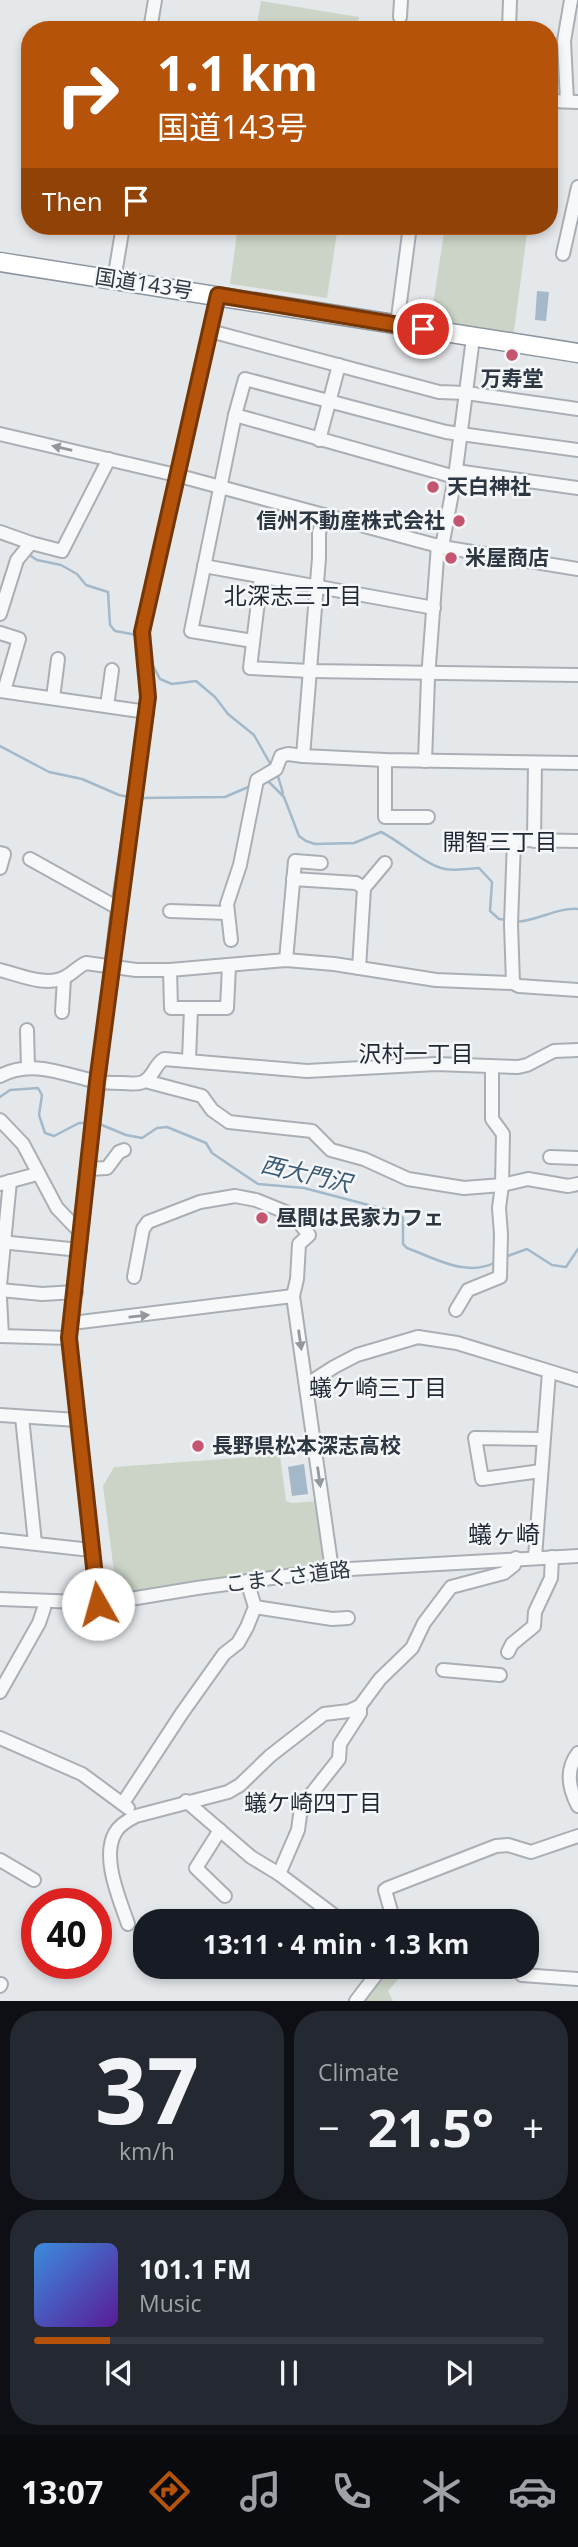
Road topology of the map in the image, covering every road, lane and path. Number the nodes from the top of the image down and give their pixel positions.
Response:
1 (155, 0) edge
2 (401, 0) edge
3 (510, 0) edge
4 (571, 0) edge
5 (400, 17) dead end
6 (152, 21) edge
7 (509, 21) edge
8 (572, 102) edge
9 (578, 187) edge
10 (122, 235) edge
11 (409, 235) edge
12 (562, 254) dead end
13 (0, 262) edge
14 (114, 280) junction
15 (218, 295) junction
16 (397, 325) junction
17 (210, 331) junction
18 (473, 338) junction
19 (578, 353) edge
20 (340, 365) junction
21 (466, 393) junction
22 (330, 401) junction
23 (578, 409) edge
24 (235, 415) junction
25 (461, 433) junction
26 (0, 435) edge
27 (319, 440) junction
28 (578, 450) edge
29 (109, 459) junction
30 (455, 474) junction
31 (176, 475) junction
32 (220, 487) junction
33 (578, 488) edge
34 (324, 515) junction
35 (0, 532) edge
36 (31, 543) junction
37 (440, 546) junction
38 (204, 566) junction
39 (578, 569) edge
40 (261, 577) junction
41 (315, 586) junction
42 (4, 587) edge
43 (434, 608) junction
44 (0, 614) edge
45 (0, 633) edge
46 (253, 641) junction
47 (58, 659) dead end
48 (112, 670) dead end
49 (310, 671) junction
50 (429, 673) junction
51 (578, 676) edge
52 (2, 691) edge
53 (53, 698) junction
54 (107, 706) junction
55 (146, 712) junction
56 (303, 756) junction
57 (385, 760) junction
58 (425, 761) junction
59 (535, 763) junction
60 (578, 763) edge
61 (428, 817) dead end
62 (464, 839) dead end
63 (514, 840) junction
64 (534, 841) junction
65 (578, 841) edge
66 (0, 853) edge
67 (30, 859) dead end
68 (321, 863) dead end
69 (385, 863) dead end
70 (0, 868) edge
71 (293, 879) junction
72 (364, 888) junction
73 (118, 908) junction
74 (170, 911) dead end
75 (228, 913) junction
76 (231, 940) dead end
77 (286, 960) junction
78 (111, 966) junction
79 (229, 966) junction
80 (359, 968) junction
81 (0, 970) edge
82 (170, 970) junction
83 (64, 978) junction
84 (513, 983) junction
85 (578, 990) edge
86 (191, 1008) junction
87 (62, 1012) dead end
88 (27, 1030) dead end
89 (578, 1050) edge
90 (189, 1060) junction
91 (28, 1068) junction
92 (492, 1068) junction
93 (0, 1076) edge
94 (145, 1081) junction
95 (97, 1082) junction
96 (0, 1120) edge
97 (124, 1150) dead end
98 (550, 1157) dead end
99 (578, 1158) edge
100 (88, 1169) junction
101 (37, 1174) junction
102 (5, 1183) edge
103 (578, 1184) edge
104 (502, 1185) junction
105 (81, 1233) junction
106 (2, 1242) edge
107 (80, 1250) junction
108 (134, 1277) dead end
109 (0, 1288) edge
110 (76, 1292) junction
111 (293, 1296) junction
112 (0, 1298) edge
113 (456, 1310) dead end
114 (72, 1323) junction
115 (1, 1336) edge
116 (69, 1338) junction
117 (549, 1372) junction
118 (578, 1380) edge
119 (306, 1385) junction
120 (0, 1415) edge
121 (22, 1417) junction
122 (77, 1420) junction
123 (543, 1439) junction
124 (541, 1471) junction
125 (0, 1540) edge
126 (35, 1543) junction
127 (91, 1550) junction
128 (578, 1556) edge
129 (535, 1557) junction
130 (552, 1557) junction
131 (516, 1558) junction
132 (332, 1570) junction
133 (247, 1581) junction
134 (0, 1599) edge
135 (98, 1604) junction
136 (255, 1607) junction
137 (44, 1608) dead end
138 (348, 1618) dead end
139 (508, 1652) dead end
140 (443, 1670) dead end
141 (500, 1675) dead end
142 (0, 1692) edge
143 (360, 1706) junction
144 (0, 1738) edge
145 (577, 1756) edge
146 (186, 1801) junction
147 (123, 1803) junction
148 (578, 1806) edge
149 (136, 1816) junction
150 (220, 1830) junction
151 (578, 1836) edge
152 (0, 1860) edge
153 (279, 1874) junction
154 (34, 1880) dead end
155 (225, 1896) dead end
156 (326, 1909) edge
157 (390, 1909) edge
158 (128, 1924) dead end
159 (539, 1976) edge
160 (373, 1979) edge
161 (578, 1979) edge
162 (356, 2001) edge

1 - 6 street
2 - 5 street
3 - 7 street
4 - 8 street
9 - 12 street
10 - 14 street
11 - 16 street
13 - 14 highway, 国道143号
14 - 15 highway, 国道143号
15 - 16 highway, 国道143号
15 - 17 street
16 - 18 highway, 国道143号
17 - 20 street
17 - 31 street
18 - 19 highway, 国道143号
18 - 21 street
20 - 21 street
20 - 22 street
21 - 23 street
21 - 25 street
22 - 24 street
22 - 25 street
22 - 27 street
24 - 27 street
24 - 32 street
25 - 28 street
25 - 30 street
29 -> 26 street
27 - 30 street
29 - 31 street
29 - 36 street
30 - 33 street
30 - 37 street
31 - 32 street
31 - 55 street
32 - 34 street
32 - 38 street
34 - 37 street
34 - 41 street
35 - 36 street
36 - 42 street
37 - 39 street
37 - 43 street
38 - 40 street
38 - 46 street
40 - 41 street
40 - 46 street
41 - 43 street
41 - 49 street
42 - 44 street
43 - 50 street
45 - 52 street
46 - 49 street
47 - 53 street
48 - 54 street
49 - 50 street
49 - 56 street
50 - 51 street
50 - 58 street
52 - 53 street
53 - 54 street
54 - 55 street
55 - 73 street
56 - 57 street
56 - 75 street
57 - 58 street
57 - 61 street
58 - 59 street
59 - 60 street
59 - 64 street
62 - 63 street
63 - 64 street
63 - 84 street
64 - 65 street
66 - 70 street
67 - 73 street
68 - 71 street
69 - 72 street
71 - 72 street
71 - 77 street
72 - 80 street
73 - 78 street
74 - 75 street
75 - 76 street
77 - 79 street
77 - 80 street
78 - 82 street
78 - 83 street
78 - 95 street
79 - 82 street
79 - 86 street
80 - 84 street
81 - 83 street
82 - 86 street
83 - 87 street
84 - 85 street
86 - 90 street
88 - 91 street
89 - 92 street
90 - 92 street
90 - 94 street
91 - 93 street
91 - 95 street
92 - 104 street
94 - 95 street
94 - 104 street
95 - 100 street
96 - 101 street
97 - 100 street
98 - 99 street
100 - 105 street
101 - 102 street
101 - 105 street
102 - 106 street
103 - 104 street
104 - 113 street
105 - 107 street
106 - 107 street
106 - 109 street
107 - 110 street
108 - 111 street
109 - 110 street
110 - 114 street
114 -> 111 street
111 -> 119 street
112 - 115 street
114 - 116 street
115 - 116 street
116 - 122 street
117 - 118 street
117 - 119 street
117 - 123 street
119 -> 132 street
120 - 121 street
121 - 122 street
121 - 126 street
122 - 127 street
123 - 124 street
123 - 124 street
124 - 129 street
125 - 126 street
126 - 127 street
127 - 135 street
128 - 130 street, こまくさ道路
129 - 130 street, こまくさ道路
129 - 131 street, こまくさ道路
130 - 139 street
131 - 132 street, こまくさ道路
131 - 143 street
132 - 133 street, こまくさ道路
133 - 135 street, こまくさ道路
133 - 136 street
134 - 135 street, こまくさ道路
136 - 138 street
136 - 147 street
137 - 142 street
140 - 141 street
143 - 146 street
143 - 153 street
144 - 147 street
145 - 148 street
146 - 149 street
146 - 150 street
147 - 149 street
149 - 158 street
150 - 153 street
150 - 155 street
151 - 157 street
152 - 154 street
153 - 156 street
159 - 161 street
160 - 162 street

